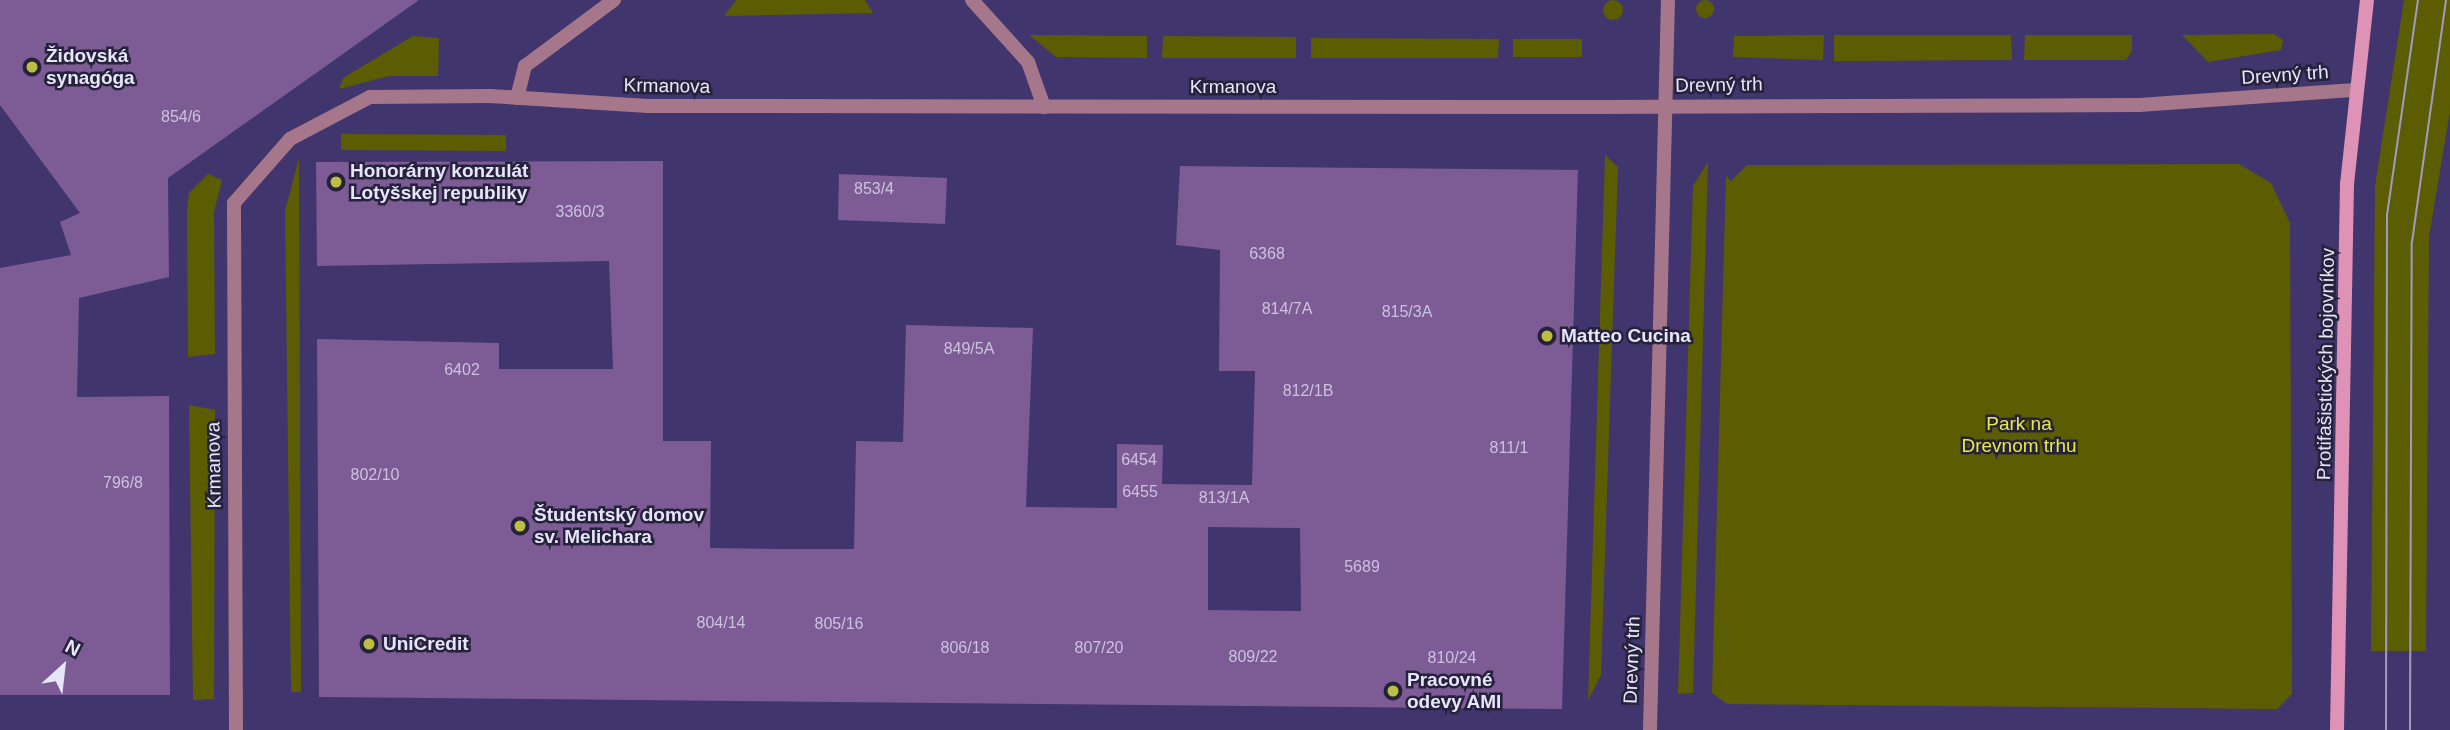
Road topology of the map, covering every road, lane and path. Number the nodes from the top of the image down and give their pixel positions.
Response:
1 (614, 0) edge
2 (972, 0) edge
3 (1668, 0) edge
4 (2367, 0) edge
5 (2355, 90) junction
6 (517, 98) junction
7 (1666, 105) junction
8 (1044, 107) junction
9 (236, 730) edge
10 (1650, 730) edge
11 (2337, 730) edge

1 - 6 street
2 - 8 street
3 - 7 street
4 - 5 street, Protifašistických bojovníkov
5 - 7 street, Drevný trh
5 - 11 street, Protifašistických bojovníkov
6 - 8 street, Krmanova
6 - 9 street, Krmanova
7 - 8 street, Krmanova
7 - 10 street, Drevný trh

